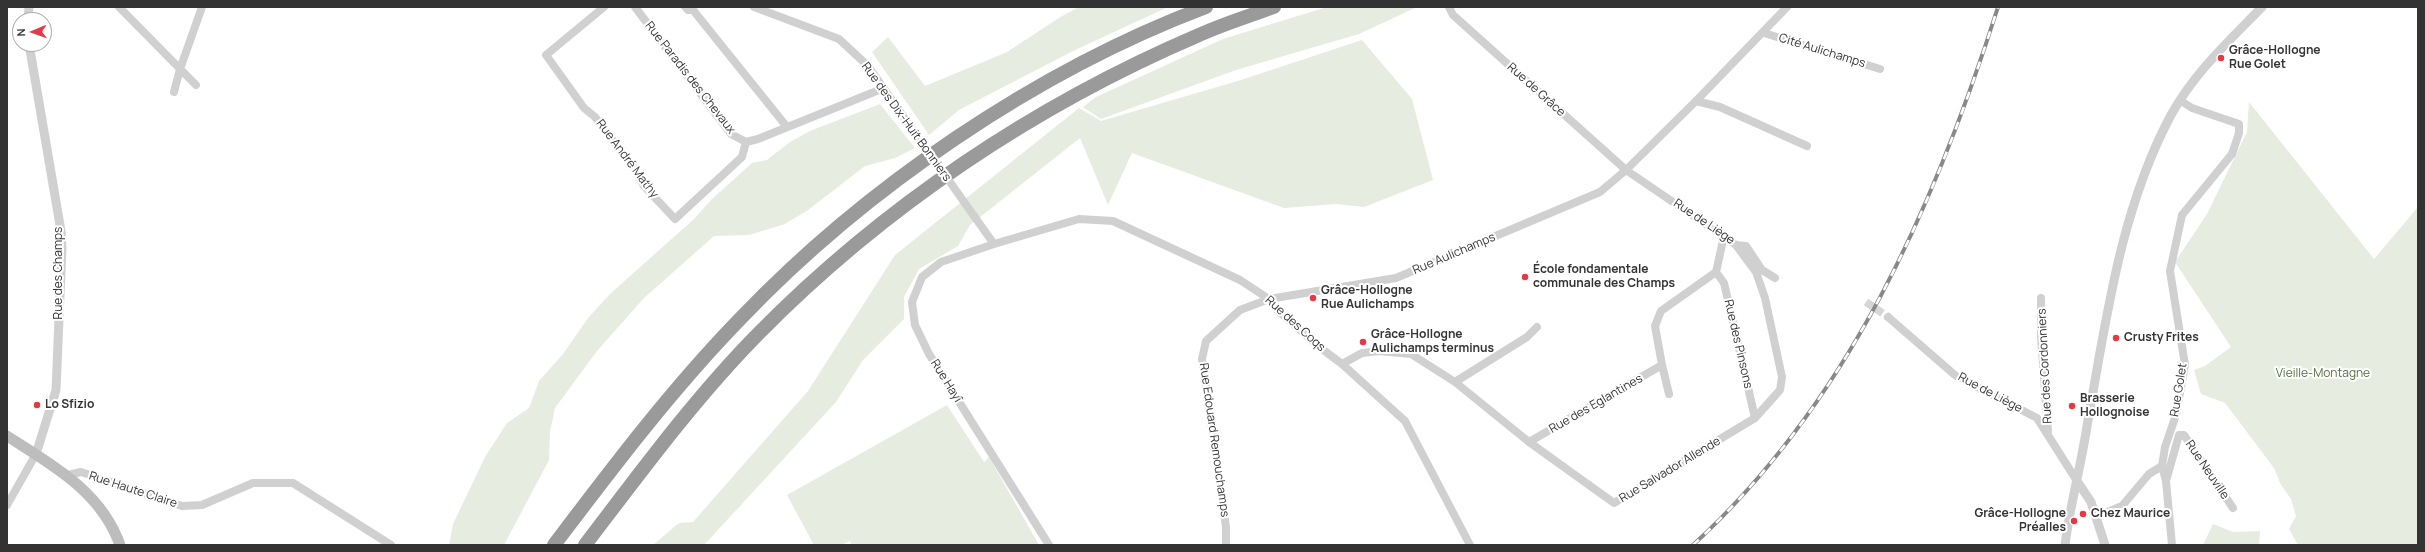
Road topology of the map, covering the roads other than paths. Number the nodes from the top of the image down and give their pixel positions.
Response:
1 (119, 7) edge
2 (202, 7) edge
3 (604, 7) edge
4 (634, 7) edge
5 (686, 7) edge
6 (754, 7) edge
7 (1206, 7) edge
8 (1274, 7) edge
9 (1449, 7) edge
10 (1787, 7) edge
11 (2262, 7) edge
12 (1764, 33) junction
13 (30, 52) edge
14 (180, 69) junction
15 (1880, 69) dead end
16 (196, 85) dead end
17 (884, 88) junction
18 (174, 92) dead end
19 (1696, 101) junction
20 (2181, 101) junction
21 (787, 128) junction
22 (746, 142) junction
23 (1807, 146) dead end
24 (1626, 170) junction
25 (1724, 236) junction
26 (994, 244) junction
27 (1736, 245) junction
28 (1716, 272) junction
29 (1775, 278) dead end
30 (2041, 298) dead end
31 (1269, 299) junction
32 (1888, 317) tunnel mouth
33 (1537, 327) dead end
34 (1342, 364) junction
35 (1662, 365) junction
36 (1455, 382) junction
37 (1669, 394) dead end
38 (1755, 418) junction
39 (2049, 435) junction
40 (7, 436) edge
41 (1529, 442) junction
42 (36, 454) junction
43 (2162, 466) junction
44 (68, 475) junction
45 (2078, 481) junction
46 (2166, 481) junction
47 (7, 505) edge
48 (2233, 508) dead end
49 (2096, 517) junction
50 (120, 545) edge
51 (391, 545) edge
52 (554, 545) edge
53 (585, 545) edge
54 (1049, 545) edge
55 (1226, 545) edge
56 (1470, 545) edge
57 (2065, 545) edge
58 (2105, 545) edge
59 (2172, 545) edge

1 - 14 street
2 - 14 street
3 - 22 street, Rue André Mathy
4 - 22 street, Rue Paradis des Chevaux
5 - 21 street
6 - 17 street, Rue des Dix-Huit Bonniers
7 - 52 highway
8 - 53 highway
9 - 24 street, Rue de Grâce
10 - 12 street, Cité Aulichamps
11 - 20 street
12 - 15 street, Cité Aulichamps
12 - 19 street, Cité Aulichamps
13 - 42 street, Rue des Champs
14 - 16 street
14 - 18 street
17 - 21 street, Rue Paradis des Chevaux
17 - 26 street, Rue des Dix-Huit Bonniers, bridge
19 - 23 street
19 - 24 street, Cité Aulichamps
20 - 43 street, Rue Golet
20 - 45 street
21 - 22 street, Rue Paradis des Chevaux
24 - 25 street, Rue de Liège
24 - 31 street, Rue Aulichamps
25 - 27 street, Rue de Liège
25 - 28 street
26 - 31 street, Rue des Coqs
26 - 54 street, Rue Hayî
27 - 29 street, Rue de Liège
27 - 38 street, Rue Salvador Allende
28 - 35 street
28 - 38 street, Rue des Pinsons
30 - 39 street, Rue des Cordonniers
31 - 34 street, Rue des Coqs
31 - 55 street, Rue Edouard Remouchamps
32 - 39 street, Rue de Liège
33 - 36 street
34 - 36 street, Rue Salvador Allende
34 - 56 street, Rue des Coqs
35 - 37 street
35 - 41 street, Rue des Eglantines
36 - 41 street, Rue Salvador Allende
38 - 41 street, Rue Salvador Allende
39 - 45 street, Rue de Liège
40 - 42 main road
42 - 44 main road
42 - 47 street
43 - 46 street, Rue Golet
43 - 49 street
44 - 50 main road
44 - 51 street, Rue Haute Claire
45 - 49 street
45 - 57 street
46 - 48 street, Rue Neuville
46 - 59 street, Rue Golet
49 - 58 street

